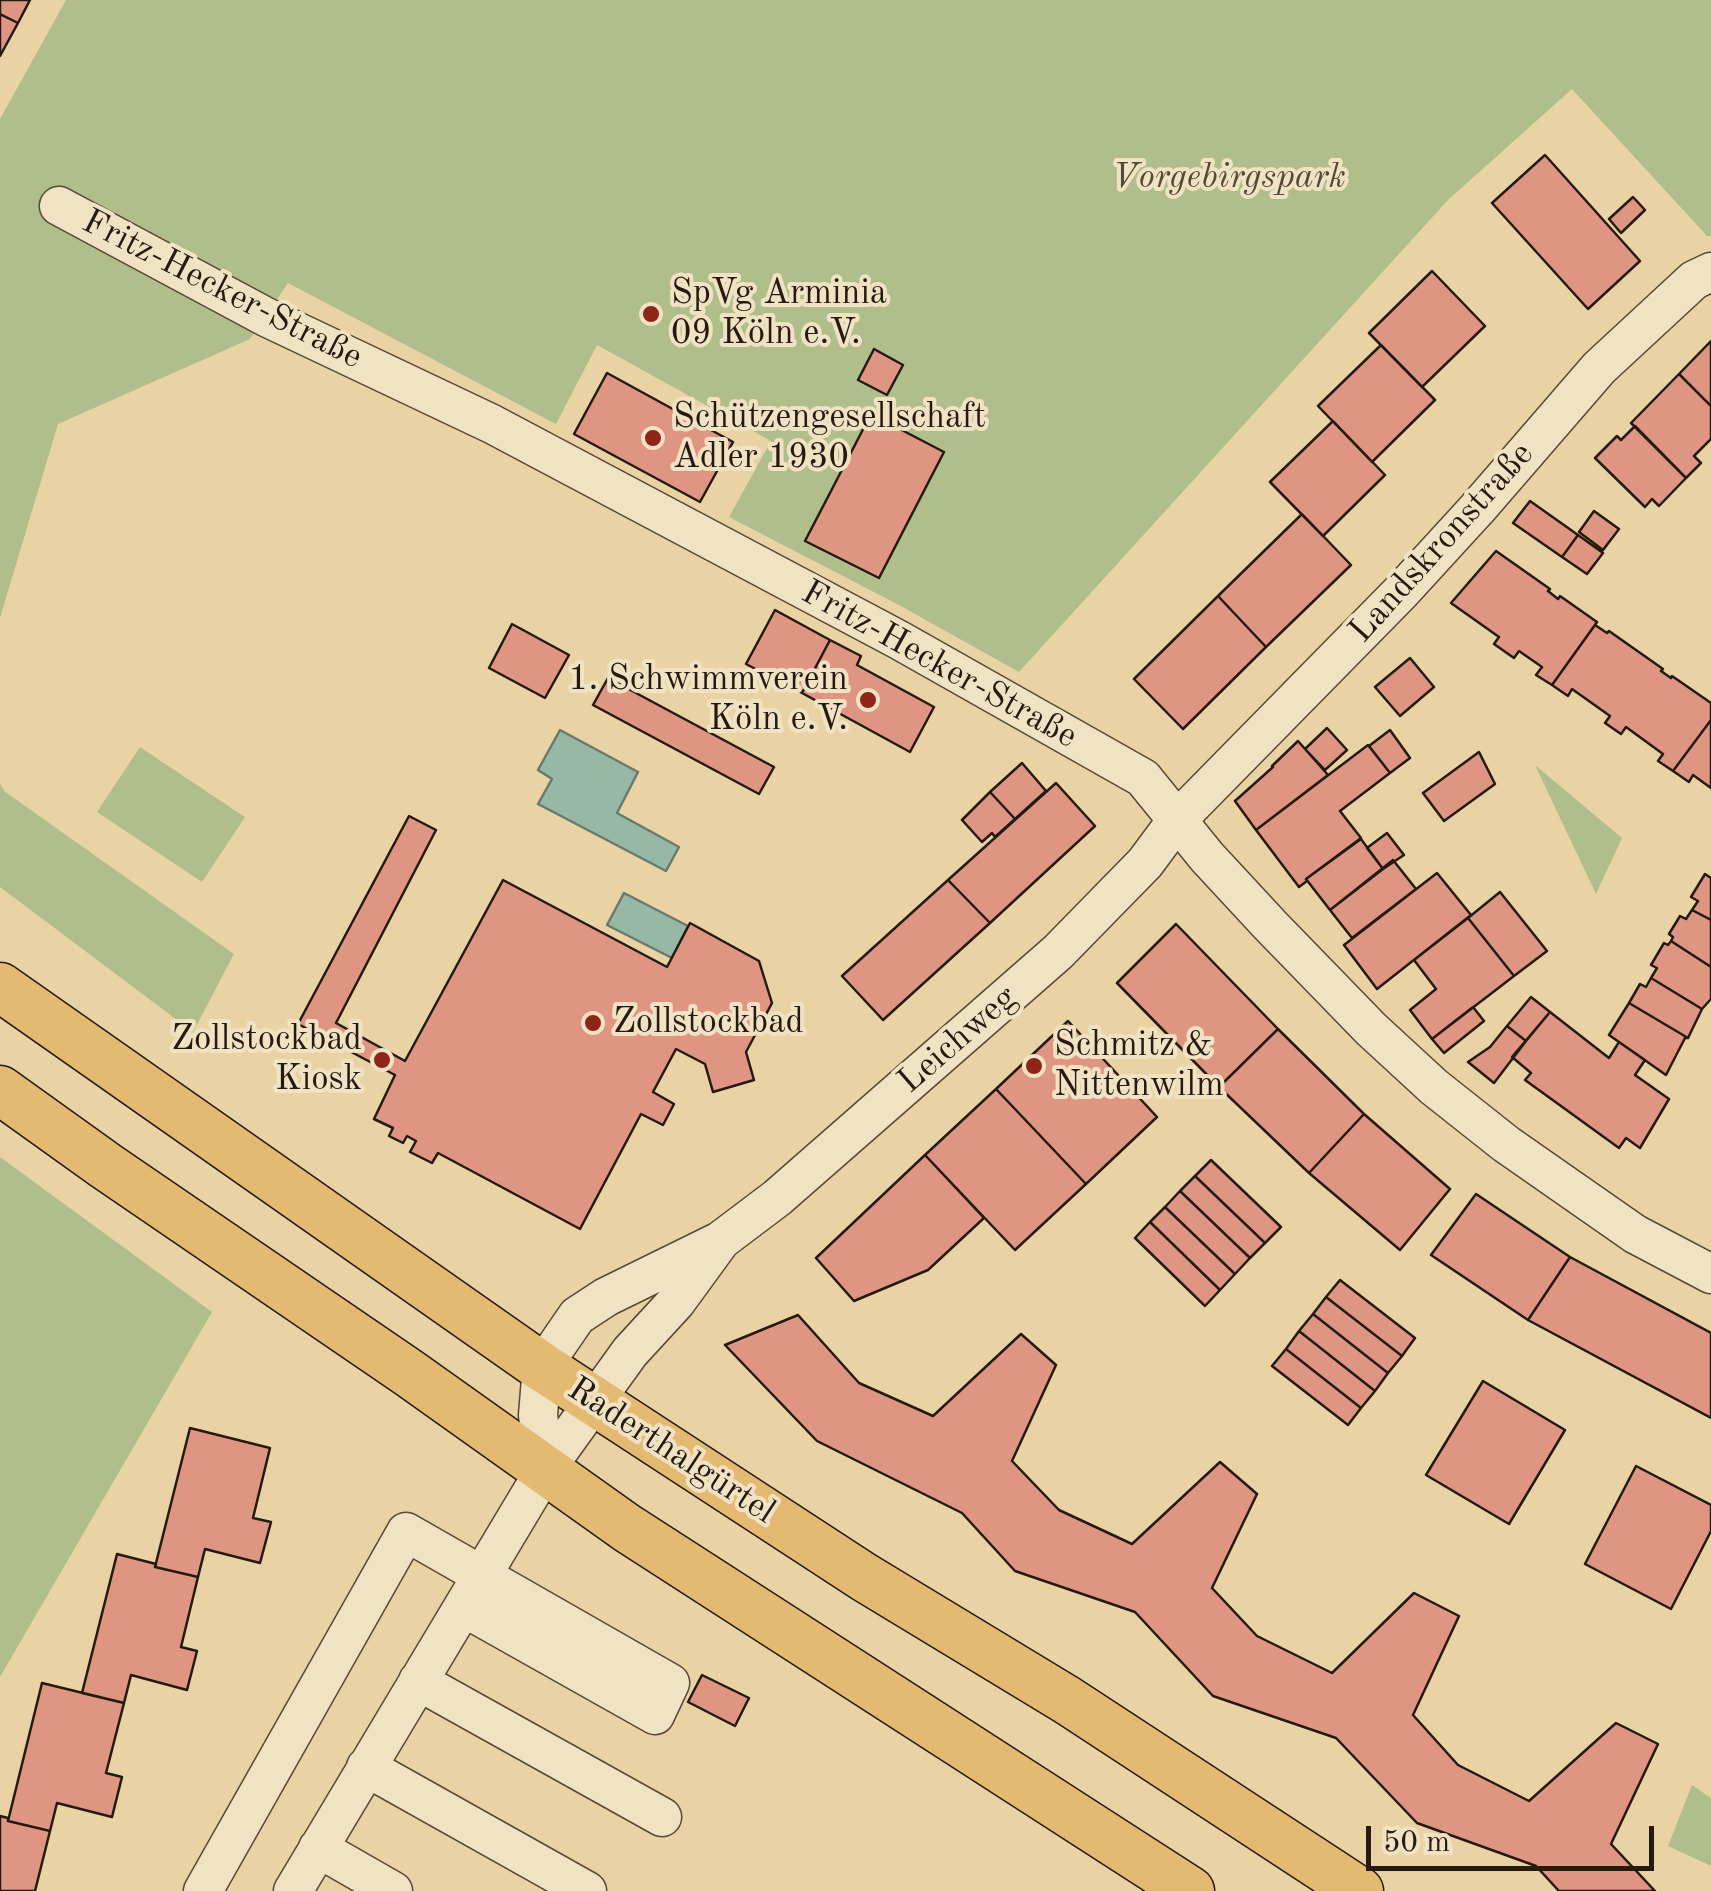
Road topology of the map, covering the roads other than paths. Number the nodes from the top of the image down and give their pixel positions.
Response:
1 (59, 206) dead end
2 (1711, 272) edge
3 (1177, 820) junction
4 (0, 987) edge
5 (0, 1090) edge
6 (720, 1241) junction
7 (1711, 1274) edge
8 (542, 1367) junction
9 (595, 1401) junction
10 (545, 1470) junction
11 (472, 1592) junction
12 (418, 1681) junction
13 (366, 1767) junction
14 (662, 1817) dead end
15 (318, 1848) junction
16 (1145, 1874) edge
17 (203, 1891) edge
18 (293, 1891) edge
19 (393, 1891) edge
20 (587, 1891) edge
21 (1190, 1891) edge
22 (1359, 1891) edge

1 - 3 street, Fritz-Hecker-Straße
2 - 3 street, Landskronstraße
3 - 6 street, Leichweg
3 - 7 street, Fritz-Hecker-Straße
4 - 8 main road, Raderthalgürtel
5 - 10 main road
6 - 8 street, Leichweg
6 - 9 street, Leichweg
8 - 9 main road, Raderthalgürtel
8 - 10 street
9 - 10 street, Leichweg
9 - 22 main road, Raderthalgürtel
10 - 11 street, Leichweg
10 - 16 main road
11 - 11 street
11 - 12 street, Leichweg
11 - 17 street
12 - 13 street, Leichweg
12 - 14 street
13 - 15 street, Leichweg
13 - 20 street
15 - 18 street, Leichweg
15 - 19 street
16 - 21 main road

